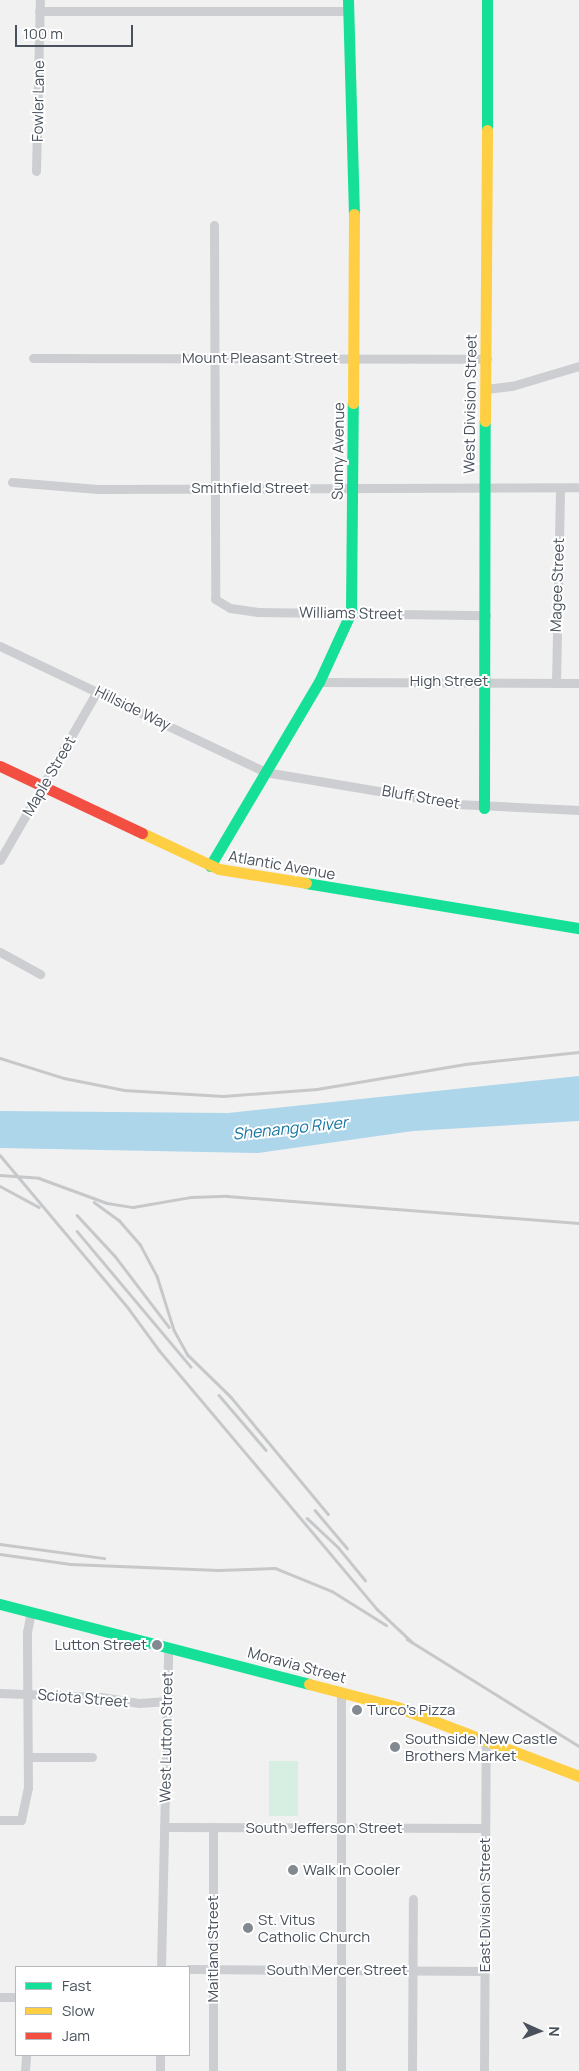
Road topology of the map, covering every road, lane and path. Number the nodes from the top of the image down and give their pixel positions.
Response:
1 (40, 0) edge
2 (487, 0) edge
3 (349, 6) edge
4 (40, 11) junction
5 (36, 171) dead end
6 (214, 225) dead end
7 (33, 358) dead end
8 (352, 358) junction
9 (214, 359) junction
10 (487, 359) junction
11 (579, 366) edge
12 (486, 389) junction
13 (12, 482) dead end
14 (579, 487) edge
15 (214, 488) junction
16 (353, 488) junction
17 (484, 488) junction
18 (560, 488) junction
19 (351, 612) junction
20 (486, 615) junction
21 (0, 646) edge
22 (318, 682) junction
23 (485, 682) junction
24 (556, 683) junction
25 (579, 683) edge
26 (98, 691) junction
27 (0, 766) edge
28 (265, 772) junction
29 (43, 786) junction
30 (484, 808) junction
31 (579, 810) edge
32 (0, 860) edge
33 (210, 866) junction
34 (579, 928) edge
35 (0, 952) edge
36 (40, 974) dead end
37 (0, 1604) edge
38 (31, 1612) junction
39 (168, 1648) junction
40 (341, 1692) junction
41 (0, 1693) edge
42 (28, 1693) junction
43 (167, 1701) junction
44 (486, 1739) junction
45 (29, 1757) junction
46 (92, 1757) dead end
47 (579, 1776) edge
48 (0, 1820) edge
49 (164, 1827) junction
50 (213, 1827) junction
51 (341, 1828) junction
52 (485, 1828) junction
53 (413, 1899) dead end
54 (161, 1966) edge
55 (190, 1970) edge
56 (213, 1970) junction
57 (341, 1970) junction
58 (413, 1971) junction
59 (485, 1971) junction
60 (0, 1997) edge
61 (15, 1997) edge
62 (26, 2056) edge
63 (160, 2056) edge
64 (25, 2071) edge
65 (160, 2071) edge
66 (213, 2071) edge
67 (341, 2071) edge
68 (412, 2071) edge
69 (484, 2071) edge

1 - 4 street, Fowler Lane
2 - 10 street, West Division Street
3 - 4 street
3 - 8 street, Sunny Avenue
4 - 5 street, Fowler Lane
6 - 9 street
7 - 9 street, Mount Pleasant Street
8 - 9 street, Mount Pleasant Street
8 - 10 street, Mount Pleasant Street
8 - 16 street, Sunny Avenue
9 - 15 street
10 - 12 street, West Division Street
11 - 12 street
12 - 17 street, West Division Street
13 - 15 street, Smithfield Street
14 - 18 street, Smithfield Street
15 - 16 street, Smithfield Street
15 - 19 street, Williams Street
16 - 17 street, Smithfield Street
16 - 19 street, Sunny Avenue
17 - 18 street, Smithfield Street
17 - 20 street, West Division Street
18 - 24 street, Magee Street
19 - 20 street, Williams Street
19 - 22 street, Sunny Avenue
20 - 23 street, West Division Street
21 - 26 street, Hillside Way
22 - 23 street, High Street
22 - 28 street, Sunny Avenue
23 - 24 street, High Street
23 - 30 street, West Division Street
24 - 25 street, High Street
26 - 28 street, Hillside Way
26 - 29 street, Maple Street
27 - 29 street, Atlantic Avenue
28 - 30 street, Bluff Street
28 - 33 street, Sunny Avenue
29 - 32 street, Maple Street
29 - 33 street, Atlantic Avenue
30 - 31 street, Bluff Street
33 - 34 street, Atlantic Avenue
35 - 36 street
37 - 38 street, Moravia Street
38 - 39 street, Moravia Street
38 - 42 street
39 - 40 street, Moravia Street
39 - 43 street, West Lutton Street
40 - 44 street, Moravia Street
40 - 51 street
41 - 42 street, Sciota Street
42 - 43 street, Sciota Street
42 - 45 street
43 - 49 street, West Lutton Street
44 - 47 street, Moravia Street
44 - 52 street, East Division Street
45 - 46 street
45 - 48 street
49 - 50 street, South Jefferson Street
49 - 54 street, West Lutton Street
50 - 51 street, South Jefferson Street
50 - 56 street, Maitland Street
51 - 52 street, South Jefferson Street
51 - 57 street
52 - 59 street, East Division Street
53 - 58 street
55 - 56 street, South Mercer Street
56 - 57 street, South Mercer Street
56 - 66 street, Maitland Street
57 - 58 street, South Mercer Street
57 - 67 street
58 - 59 street, South Mercer Street
58 - 68 street
59 - 69 street, East Division Street
60 - 61 street
62 - 64 street
63 - 65 street

